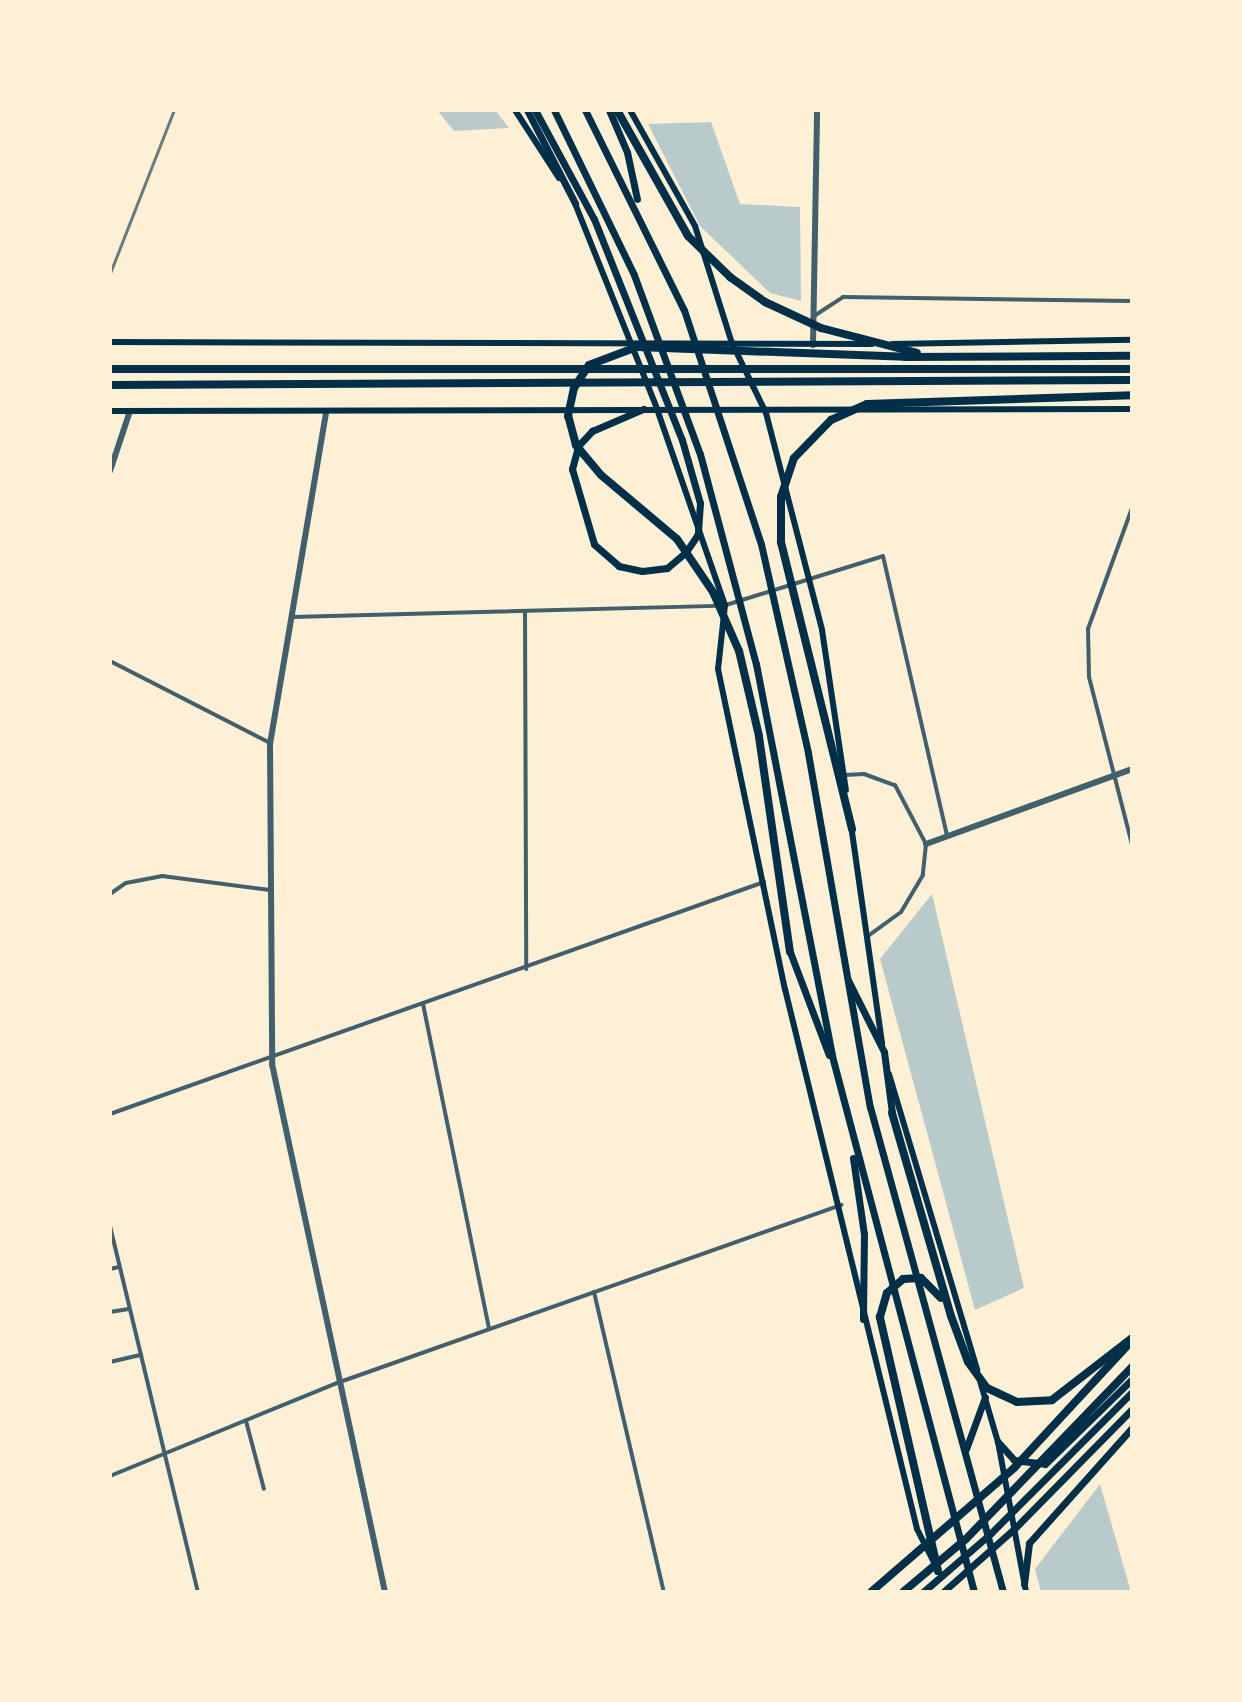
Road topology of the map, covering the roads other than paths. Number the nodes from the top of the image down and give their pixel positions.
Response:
1 (515, 110) edge
2 (527, 110) edge
3 (535, 110) edge
4 (554, 110) edge
5 (585, 110) edge
6 (609, 110) edge
7 (617, 110) edge
8 (630, 110) edge
9 (817, 110) edge
10 (575, 203) junction
11 (640, 213) junction
12 (1132, 301) edge
13 (814, 316) junction
14 (1132, 340) edge
15 (110, 342) edge
16 (631, 342) junction
17 (732, 343) junction
18 (813, 345) junction
19 (934, 356) junction
20 (1132, 356) edge
21 (110, 369) edge
22 (1132, 369) edge
23 (1132, 380) edge
24 (110, 385) edge
25 (1132, 395) edge
26 (643, 409) junction
27 (657, 409) junction
28 (1132, 409) edge
29 (110, 411) edge
30 (130, 411) junction
31 (326, 413) junction
32 (766, 413) junction
33 (110, 471) edge
34 (1132, 508) edge
35 (808, 577) junction
36 (725, 605) junction
37 (525, 611) junction
38 (292, 617) junction
39 (110, 661) edge
40 (270, 743) junction
41 (1132, 769) edge
42 (844, 775) junction
43 (1115, 775) junction
44 (852, 829) junction
45 (948, 836) junction
46 (926, 844) junction
47 (1132, 845) edge
48 (764, 882) junction
49 (270, 890) junction
50 (110, 894) edge
51 (868, 936) junction
52 (790, 952) joint
53 (526, 969) junction
54 (844, 971) junction
55 (423, 1004) junction
56 (884, 1052) junction
57 (272, 1056) junction
58 (835, 1068) junction
59 (892, 1113) joint
60 (110, 1114) edge
61 (848, 1120) junction
62 (841, 1205) junction
63 (110, 1226) edge
64 (119, 1267) junction
65 (110, 1269) edge
66 (594, 1292) junction
67 (129, 1309) junction
68 (110, 1312) edge
69 (951, 1316) junction
70 (863, 1319) junction
71 (489, 1328) junction
72 (1132, 1339) edge
73 (141, 1355) junction
74 (110, 1362) edge
75 (1132, 1367) edge
76 (1132, 1379) edge
77 (337, 1383) junction
78 (1132, 1392) edge
79 (985, 1397) junction
80 (1132, 1409) edge
81 (246, 1421) junction
82 (1132, 1428) edge
83 (998, 1442) junction
84 (965, 1451) junction
85 (165, 1454) junction
86 (110, 1476) edge
87 (264, 1489) dead end
88 (938, 1571) junction
89 (1025, 1588) edge
90 (198, 1592) edge
91 (385, 1592) edge
92 (664, 1592) edge
93 (871, 1592) edge
94 (903, 1592) edge
95 (923, 1592) edge
96 (944, 1592) edge
97 (974, 1592) edge
98 (1003, 1592) edge

1 - 10 main road
2 - 10 main road
3 - 26 main road
4 - 58 main road
5 - 11 main road
6 - 11 main road
7 - 19 highway
8 - 17 main road
9 - 13 street
10 - 16 main road
11 - 54 main road
12 - 13 street
13 - 18 street
14 - 18 main road
15 - 16 main road
16 - 17 main road
16 - 27 main road
17 - 18 main road
17 - 32 main road
19 - 20 highway
19 - 52 highway
21 - 22 highway
23 - 24 highway
25 - 44 highway
26 - 27 main road
26 - 31 main road
27 - 32 main road
27 - 36 main road
28 - 32 main road
29 - 30 main road
30 - 31 main road
30 - 33 street
31 - 38 street
32 - 35 main road
34 - 43 street
35 - 36 street
35 - 42 main road
35 - 45 street
36 - 37 street
36 - 48 main road
37 - 38 street
37 - 53 street
38 - 40 street
39 - 40 street
40 - 49 street
41 - 43 street
42 - 44 main road
42 - 46 street
43 - 45 street
43 - 47 street
44 - 51 main road
45 - 46 street
46 - 51 street
48 - 53 street
48 - 62 main road
49 - 50 street
49 - 57 street
51 - 56 main road
52 - 58 main road
53 - 55 street
54 - 56 main road
54 - 84 main road
55 - 57 street
55 - 71 street
56 - 59 main road
56 - 79 main road
57 - 60 street
57 - 77 street
58 - 61 main road
59 - 69 highway
61 - 70 main road
61 - 97 main road
62 - 66 street
62 - 70 main road
63 - 64 street
64 - 65 street
64 - 67 street
66 - 71 street
66 - 92 street
67 - 68 street
67 - 73 street
69 - 72 highway
69 - 88 highway
70 - 88 main road
71 - 77 street
72 - 93 highway
73 - 74 street
73 - 85 street
75 - 94 highway
76 - 83 main road
77 - 81 street
77 - 91 street
78 - 95 main road
79 - 83 main road
79 - 84 main road
80 - 96 main road
81 - 85 street
81 - 87 street
82 - 89 main road
83 - 89 main road
84 - 98 main road
85 - 86 street
85 - 90 street
88 - 96 main road

